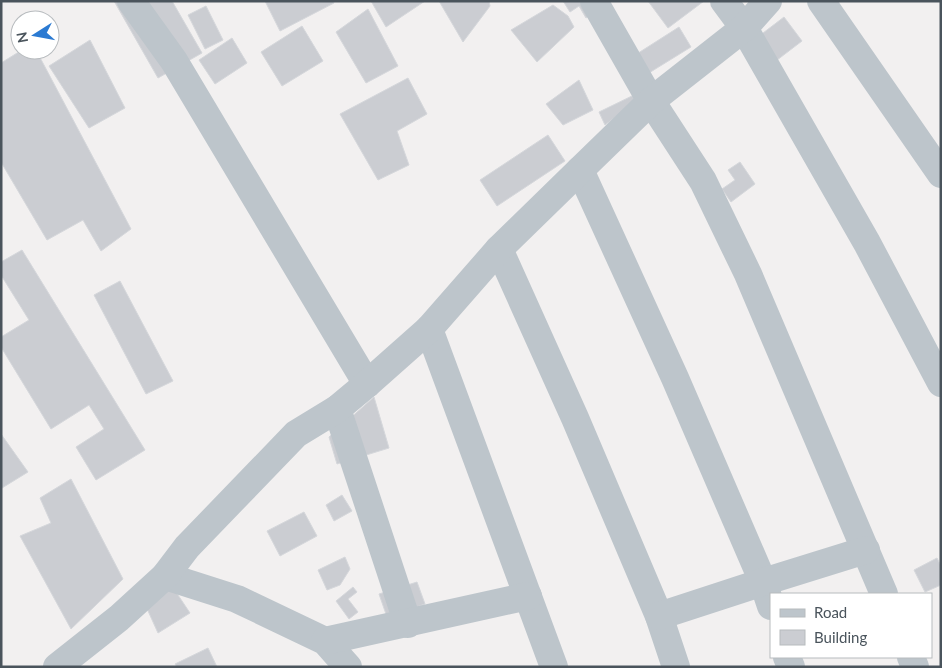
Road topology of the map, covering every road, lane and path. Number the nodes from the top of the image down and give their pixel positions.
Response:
1 (131, 1) edge
2 (594, 1) edge
3 (724, 1) edge
4 (768, 1) edge
5 (821, 1) edge
6 (744, 28) junction
7 (652, 101) junction
8 (580, 170) junction
9 (941, 174) edge
10 (499, 249) junction
11 (429, 329) junction
12 (941, 383) edge
13 (367, 384) junction
14 (337, 408) junction
15 (866, 550) junction
16 (165, 576) junction
17 (884, 593) edge
18 (767, 594) edge
19 (528, 596) junction
20 (659, 616) junction
21 (408, 624) junction
22 (325, 641) junction
23 (56, 667) edge
24 (348, 667) edge
25 (554, 667) edge
26 (676, 667) edge

1 - 13 street
2 - 7 street
3 - 6 street
4 - 6 street
5 - 9 street
6 - 7 street
6 - 12 street
7 - 8 street
7 - 15 street
8 - 10 street
8 - 18 street
10 - 11 street
10 - 20 street
11 - 13 street
11 - 19 street
13 - 14 street
14 - 16 street
14 - 21 street
15 - 17 street
15 - 18 street
16 - 22 street
16 - 23 street
18 - 20 street
19 - 21 street
19 - 25 street
20 - 26 street
21 - 22 street
22 - 24 street

